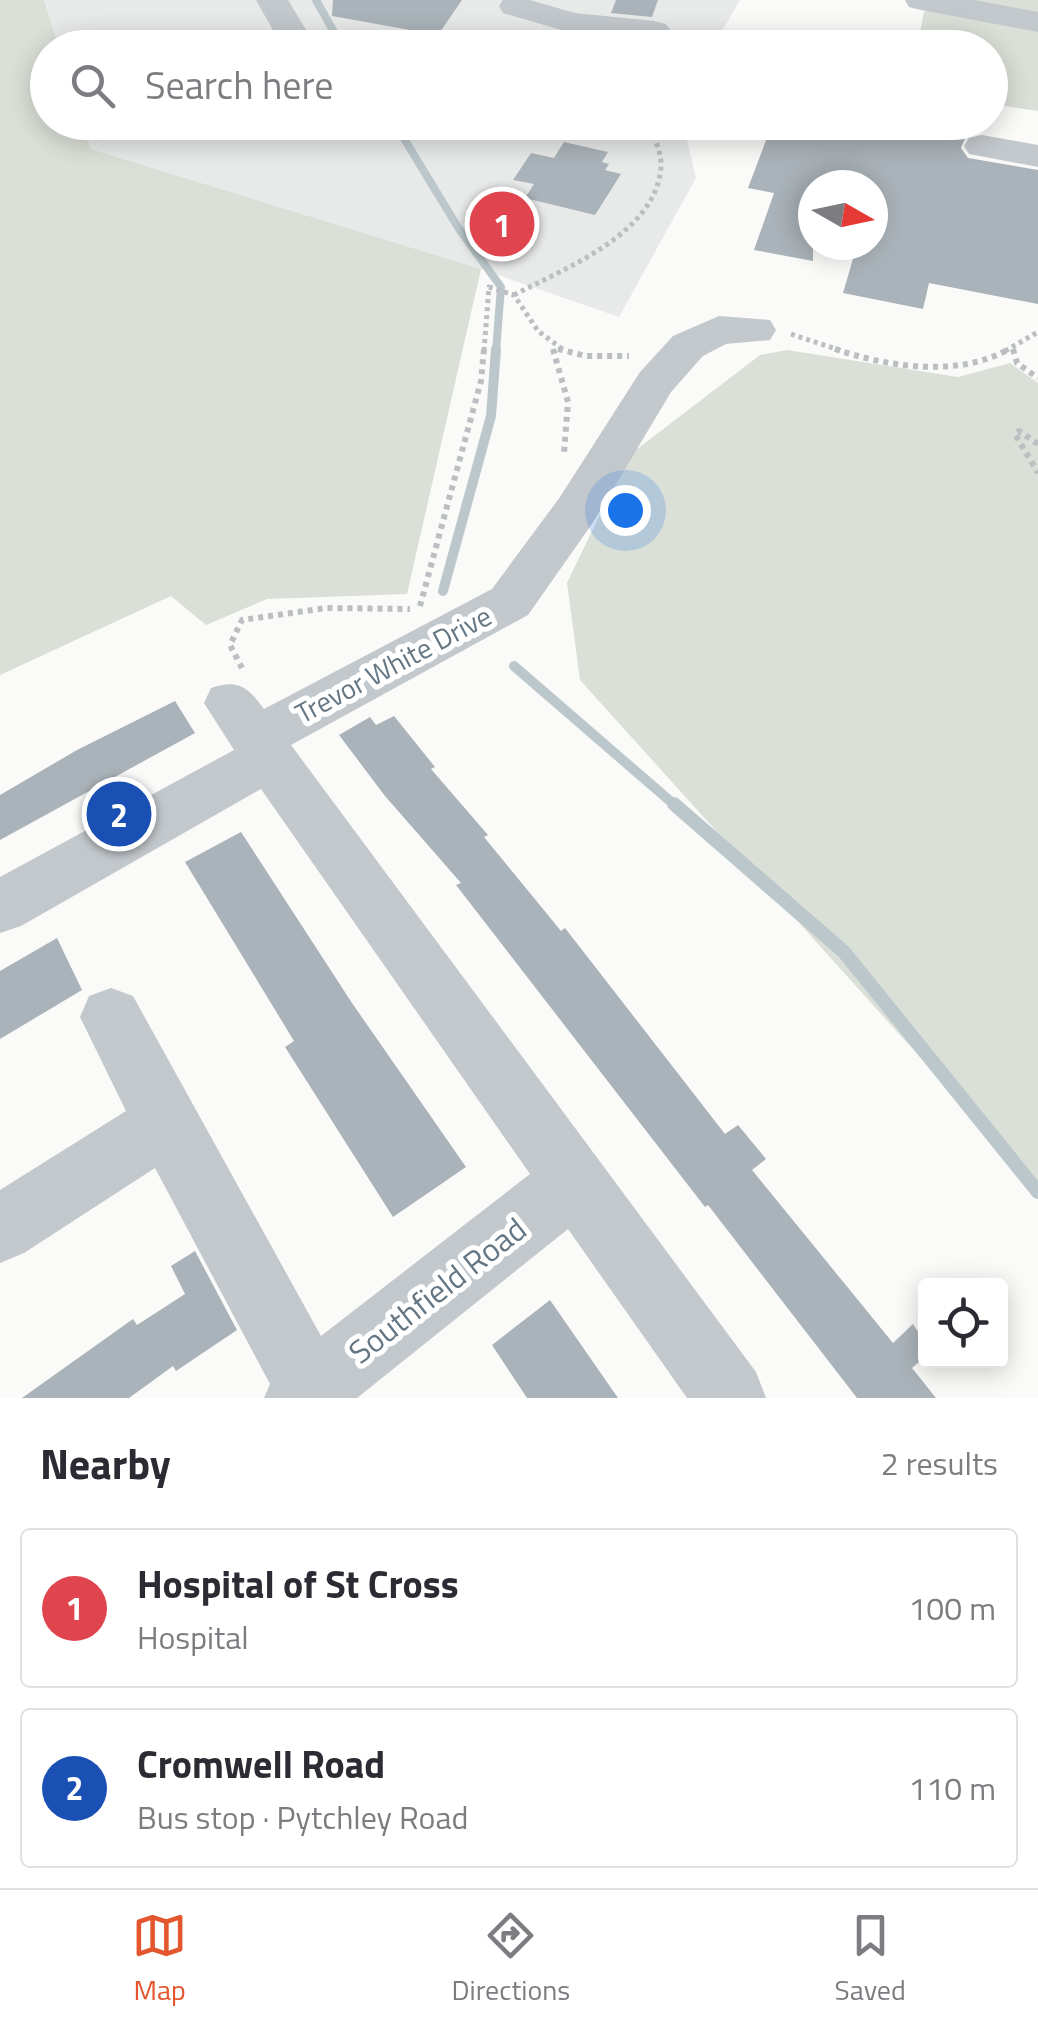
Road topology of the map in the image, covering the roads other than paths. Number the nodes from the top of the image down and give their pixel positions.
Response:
1 (272, 0) edge
2 (921, 0) edge
3 (515, 6) dead end
4 (576, 12) edge
5 (1038, 22) edge
6 (659, 28) edge
7 (290, 30) edge
8 (982, 146) dead end
9 (1038, 156) edge
10 (755, 330) road end
11 (252, 733) junction
12 (0, 907) edge
13 (111, 1017) dead end
14 (166, 1124) junction
15 (574, 1182) junction
16 (0, 1229) edge
17 (309, 1395) edge
18 (730, 1398) edge

1 - 7 street
2 - 5 street
3 - 4 street
4 - 6 street
8 - 9 street
10 - 11 street, Trevor White Drive
11 - 12 street, Trevor White Drive
11 - 15 street
13 - 14 street
14 - 16 street
14 - 17 street
15 - 17 street, Southfield Road
15 - 18 street

